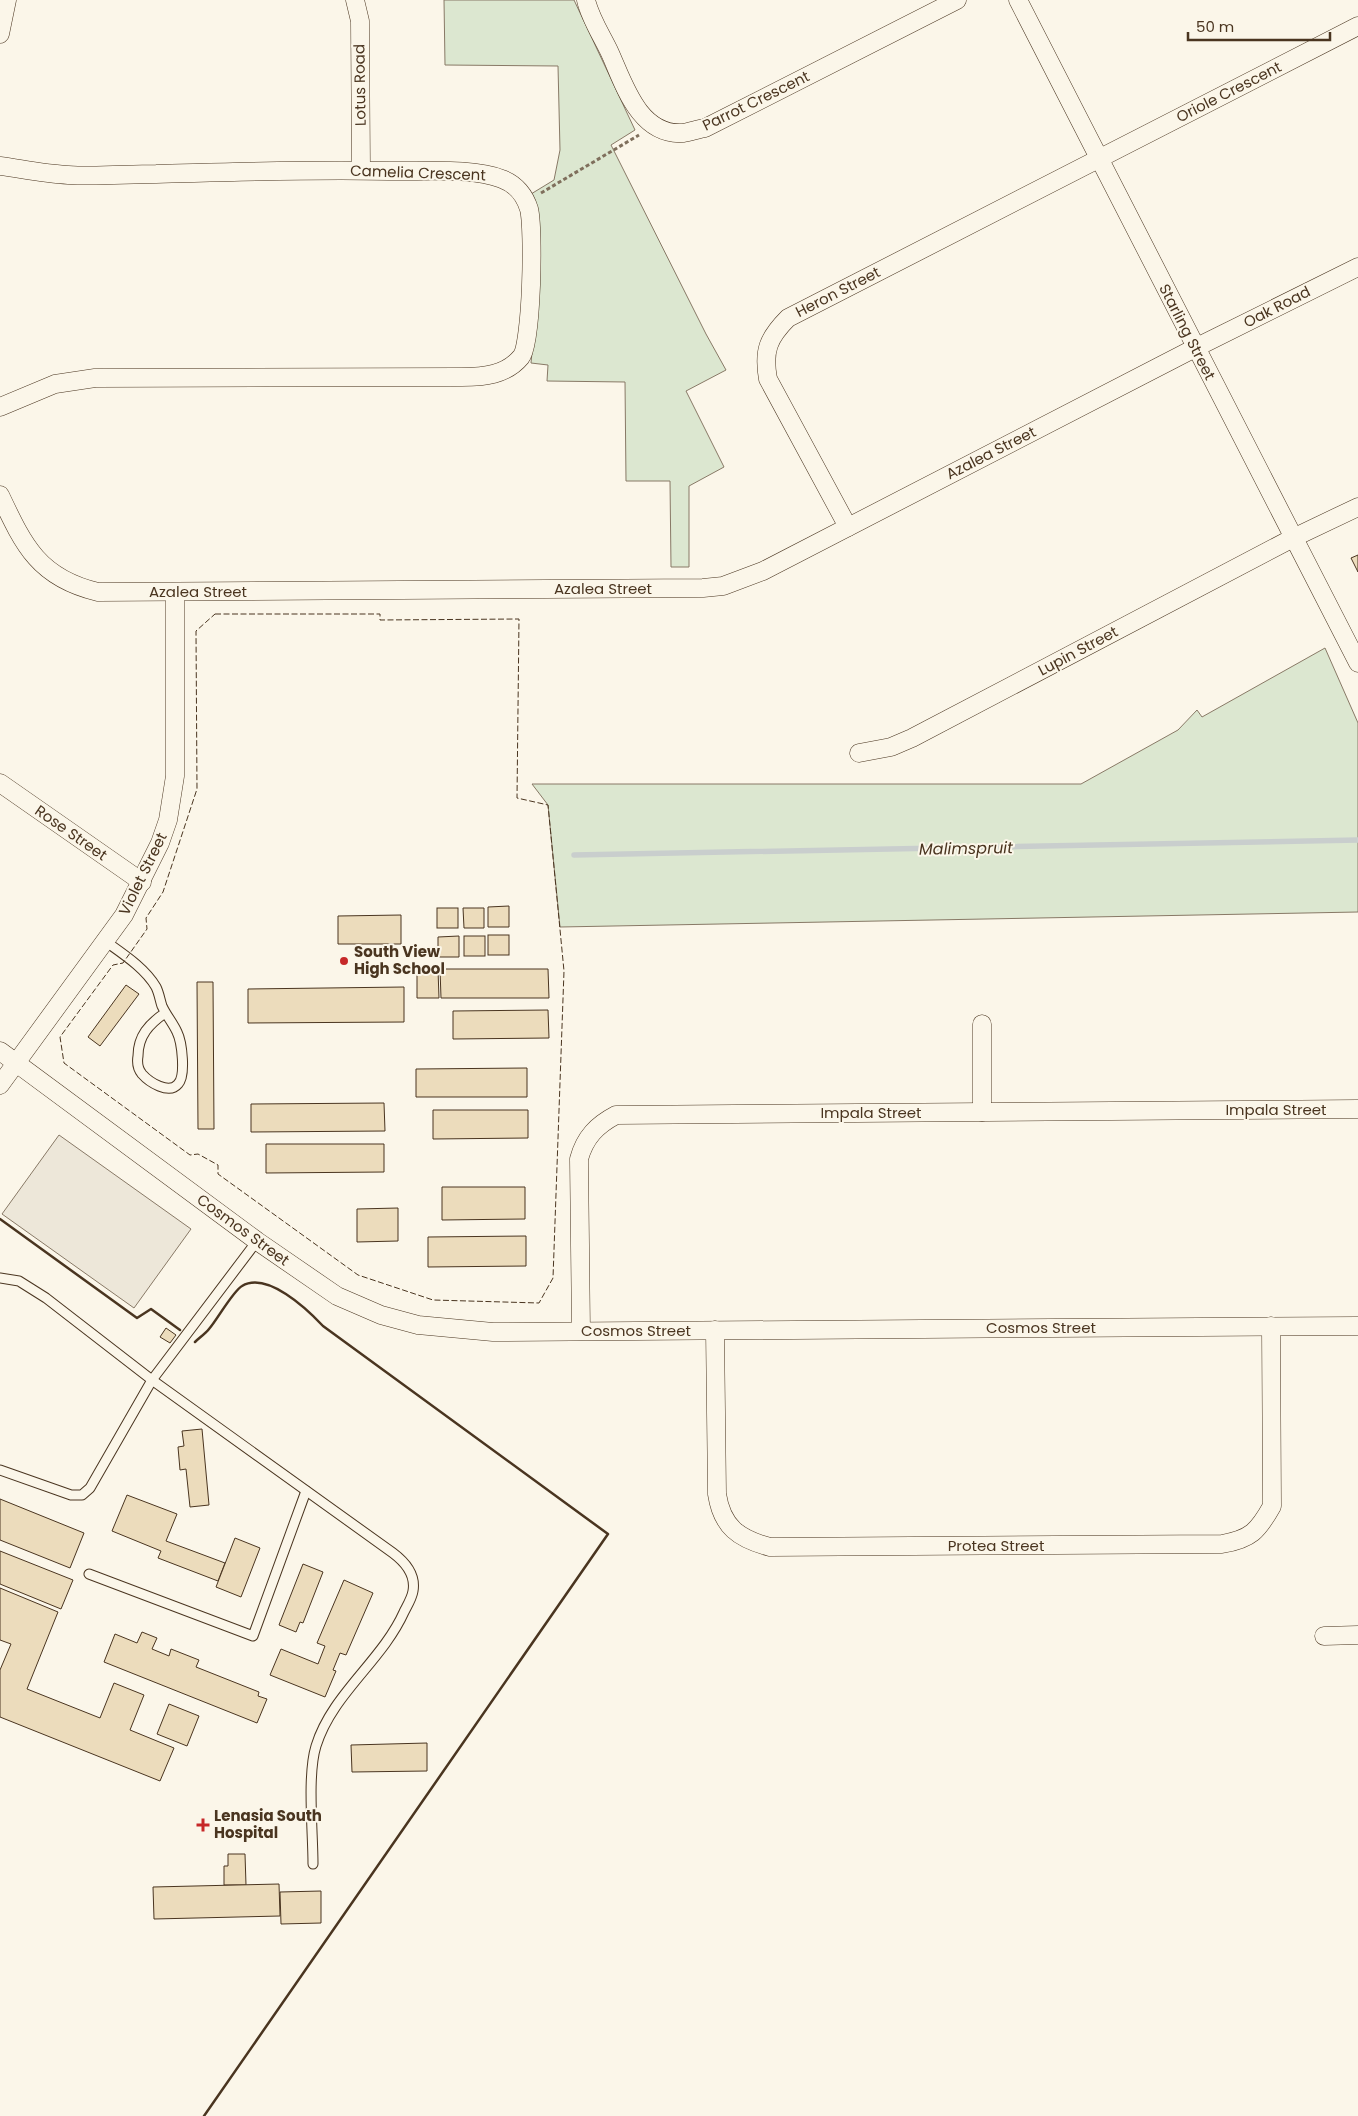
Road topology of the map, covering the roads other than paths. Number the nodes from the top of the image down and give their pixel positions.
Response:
1 (7, 0) edge
2 (355, 0) edge
3 (586, 0) edge
4 (957, 0) edge
5 (1018, 0) edge
6 (1358, 26) edge
7 (0, 34) edge
8 (1099, 158) junction
9 (0, 166) edge
10 (361, 170) junction
11 (1358, 267) edge
12 (1195, 348) junction
13 (0, 407) edge
14 (0, 495) edge
15 (1358, 506) edge
16 (848, 527) junction
17 (1293, 538) junction
18 (175, 592) junction
19 (1358, 663) edge
20 (859, 753) dead end
21 (0, 783) edge
22 (142, 882) junction
23 (105, 941) junction
24 (165, 1013) junction
25 (982, 1024) dead end
26 (0, 1051) edge
27 (16, 1063) junction
28 (0, 1085) edge
29 (1358, 1109) edge
30 (982, 1112) junction
31 (257, 1241) junction
32 (0, 1278) edge
33 (1271, 1326) junction
34 (1358, 1326) edge
35 (715, 1330) junction
36 (581, 1331) junction
37 (152, 1380) junction
38 (0, 1470) edge
39 (306, 1491) junction
40 (90, 1574) dead end
41 (1358, 1635) edge
42 (1324, 1636) dead end
43 (313, 1864) dead end

1 - 7 street
2 - 10 street, Lotus Road
3 - 4 street, Parrot Crescent
5 - 8 street, Starling Street
6 - 8 street, Oriole Crescent
8 - 12 street, Starling Street
8 - 16 street, Heron Street
9 - 10 street, Camelia Crescent
10 - 13 street, Camelia Crescent
11 - 12 street, Oak Road
12 - 16 street, Azalea Street
12 - 17 street, Starling Street
14 - 18 street, Azalea Street
15 - 17 street, Lupin Street
16 - 18 street, Azalea Street
17 - 19 street, Starling Street
17 - 20 street, Lupin Street
18 - 22 street, Violet Street
21 - 22 street, Rose Street
22 - 23 street, Violet Street
23 - 24 lane
23 - 27 street, Violet Street
24 - 24 lane
25 - 30 street
26 - 27 street, Cosmos Street
27 - 28 street, Violet Street
27 - 31 street, Cosmos Street
29 - 30 street, Impala Street
30 - 36 street, Impala Street
31 - 36 street, Cosmos Street
31 - 37 lane
32 - 37 lane
33 - 34 street, Cosmos Street
33 - 35 street, Cosmos Street
33 - 35 street, Protea Street
35 - 36 street, Cosmos Street
37 - 38 lane
37 - 39 lane
39 - 40 lane
39 - 43 lane
41 - 42 street

